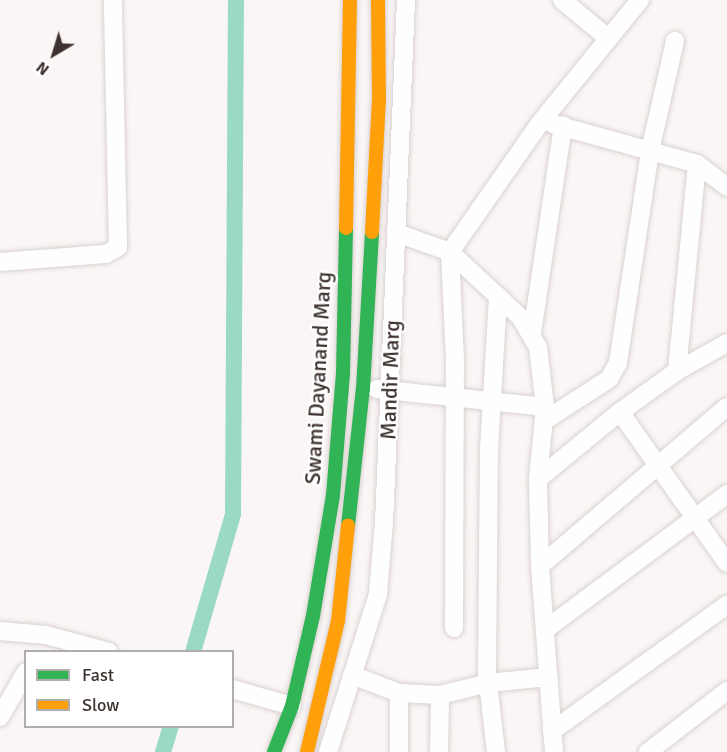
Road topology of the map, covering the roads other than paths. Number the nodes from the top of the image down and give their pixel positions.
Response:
1 (113, 0) edge
2 (350, 0) edge
3 (378, 0) edge
4 (406, 0) edge
5 (562, 0) edge
6 (640, 0) edge
7 (608, 38) junction
8 (675, 41) dead end
9 (540, 123) junction
10 (563, 125) junction
11 (650, 150) junction
12 (697, 164) junction
13 (727, 187) edge
14 (397, 233) junction
15 (450, 252) junction
16 (0, 262) edge
17 (498, 296) junction
18 (532, 333) junction
19 (727, 343) edge
20 (677, 371) junction
21 (363, 389) junction
22 (389, 390) junction
23 (454, 395) junction
24 (491, 401) junction
25 (727, 407) edge
26 (620, 412) junction
27 (544, 414) junction
28 (658, 465) junction
29 (538, 479) junction
30 (727, 494) edge
31 (693, 519) junction
32 (727, 563) edge
33 (540, 566) junction
34 (727, 605) edge
35 (454, 628) dead end
36 (546, 629) junction
37 (0, 631) edge
38 (46, 635) junction
39 (38, 650) edge
40 (105, 650) edge
41 (24, 675) edge
42 (352, 675) junction
43 (549, 677) junction
44 (488, 683) junction
45 (234, 690) edge
46 (727, 691) edge
47 (399, 693) junction
48 (440, 695) junction
49 (292, 706) junction
50 (0, 717) edge
51 (552, 731) junction
52 (274, 752) edge
53 (307, 752) edge
54 (328, 752) edge
55 (399, 752) edge
56 (440, 752) edge
57 (496, 752) edge
58 (554, 752) edge
59 (648, 752) edge

1 - 16 street
2 - 49 main road, Swami Dayanand Marg
3 - 21 main road, Swami Dayanand Marg
4 - 14 street, Mandir Marg
5 - 7 street
6 - 7 street
7 - 9 street
8 - 11 street
9 - 10 street
9 - 15 street
10 - 11 street
10 - 18 street
11 - 12 street
11 - 27 street
12 - 13 street
12 - 20 street
14 - 15 street
14 - 22 street, Mandir Marg
15 - 17 street
15 - 23 street
17 - 18 street
17 - 24 street
18 - 27 street
19 - 20 street
20 - 26 street
21 - 22 street
21 - 53 main road, Swami Dayanand Marg
22 - 23 street
22 - 42 street, Mandir Marg
23 - 24 street
23 - 35 street
24 - 27 street
24 - 44 street
25 - 28 street
26 - 28 street
26 - 29 street
27 - 29 street
28 - 31 street
28 - 33 street
29 - 33 street
30 - 31 street
31 - 32 street
31 - 36 street
33 - 36 street
34 - 51 street
36 - 43 street
37 - 38 street
38 - 39 street
38 - 40 street
41 - 50 street
42 - 47 street
42 - 54 street, Mandir Marg
43 - 44 street
43 - 51 street
44 - 48 street
44 - 57 street
45 - 49 street
46 - 59 street
47 - 48 street
47 - 55 street
48 - 56 street
49 - 52 main road, Swami Dayanand Marg
51 - 58 street

